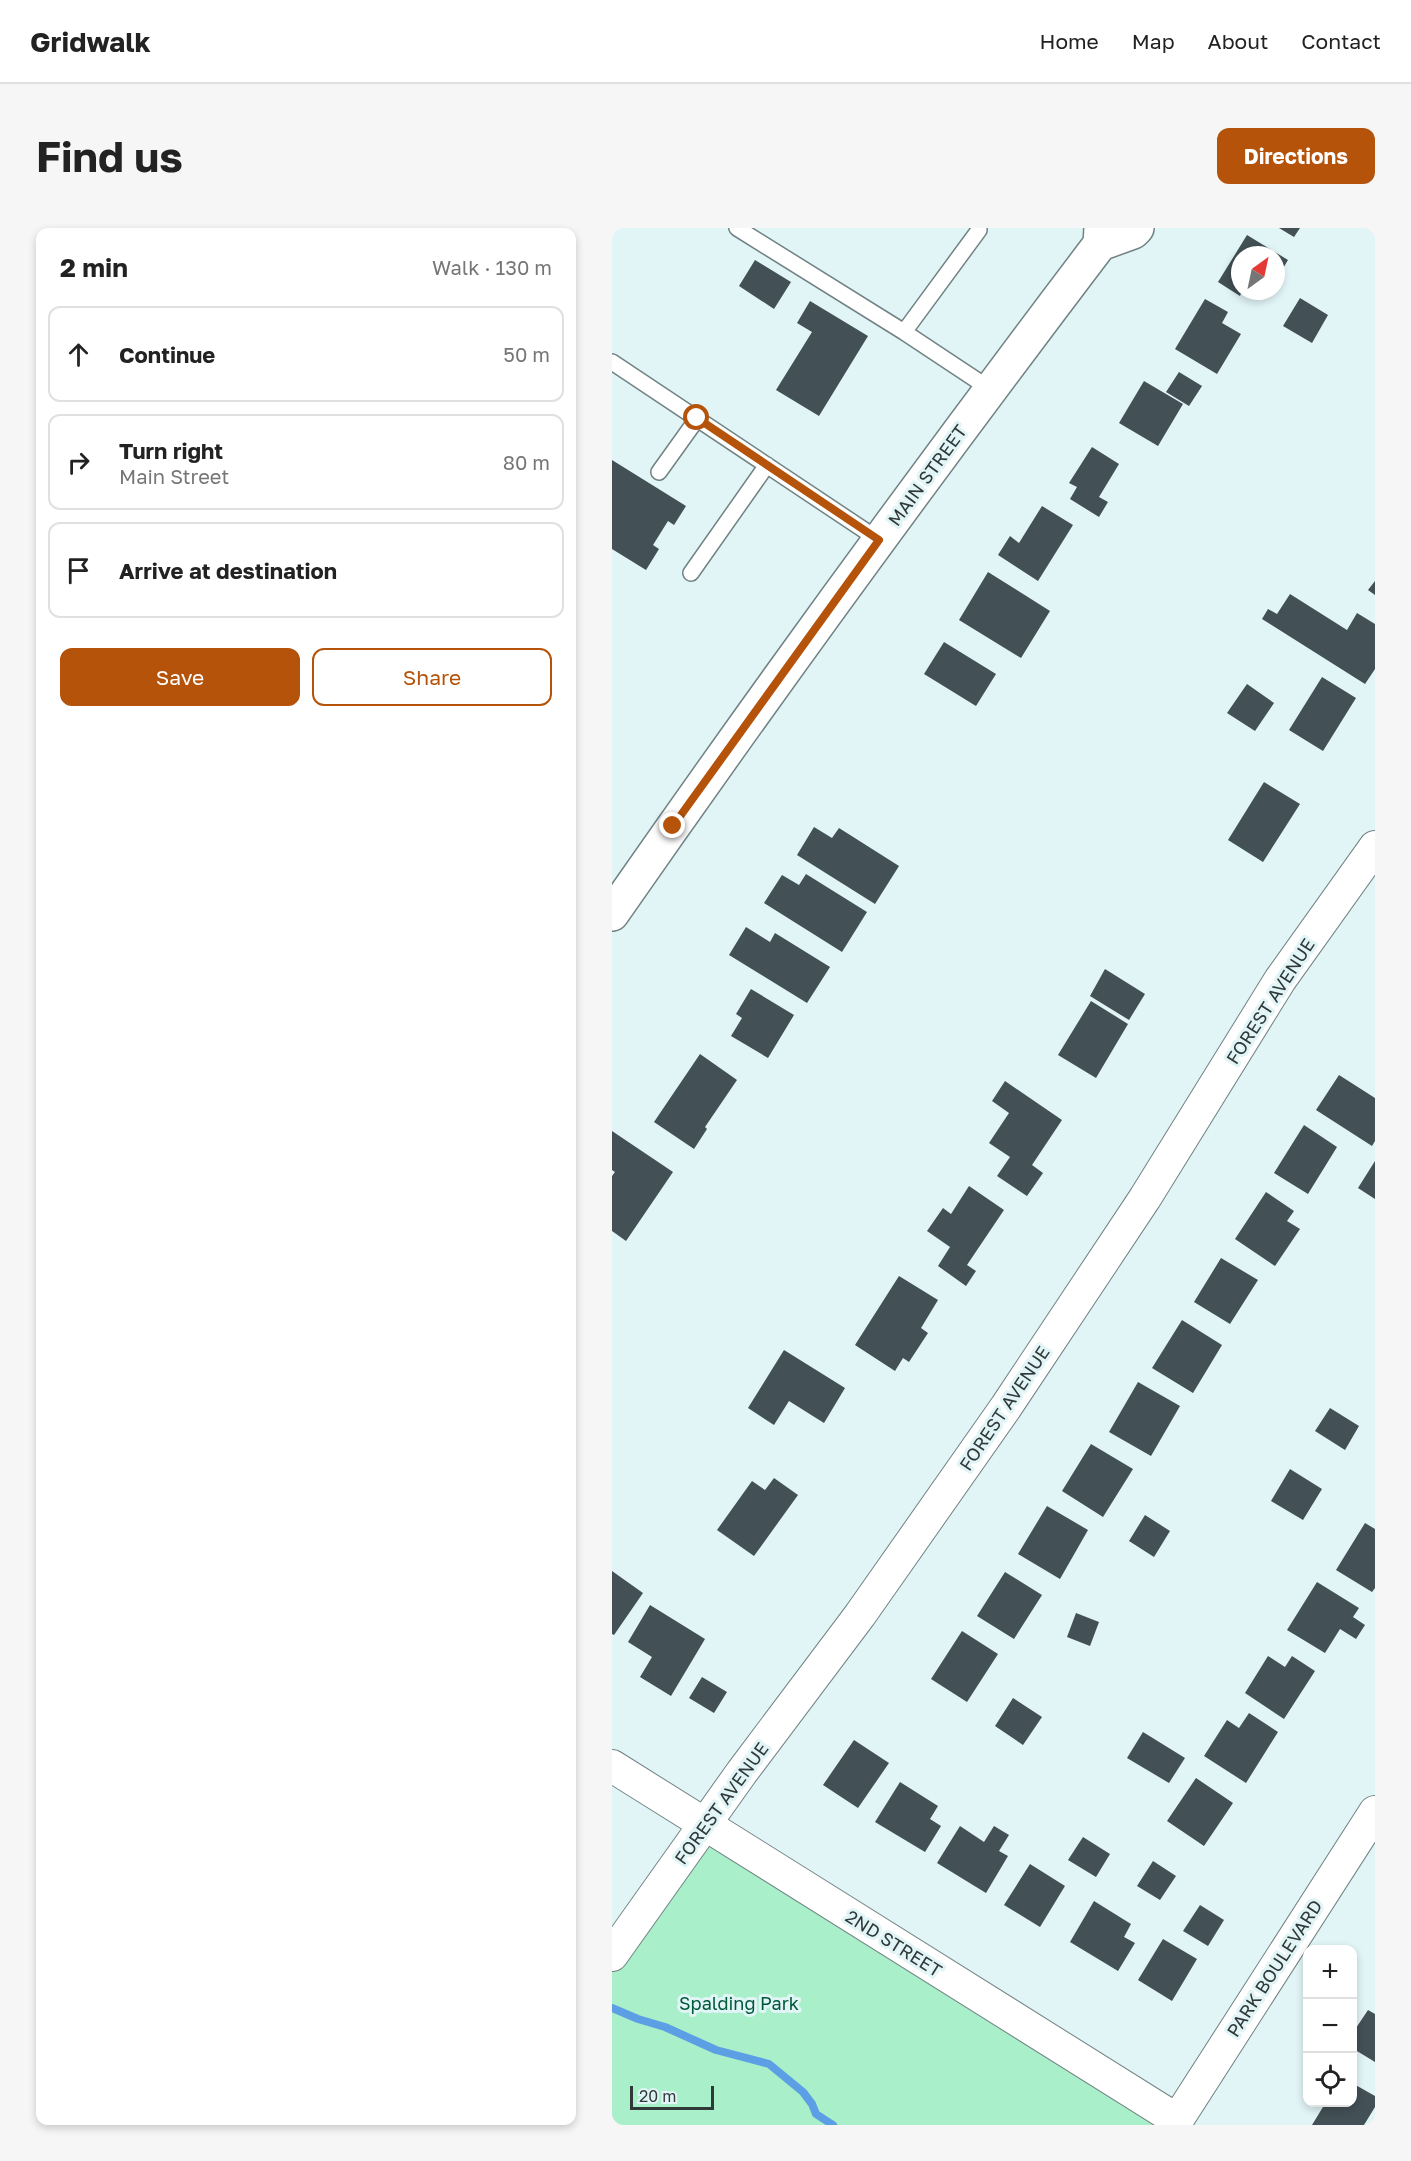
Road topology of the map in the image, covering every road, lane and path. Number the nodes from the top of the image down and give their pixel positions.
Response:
1 (737, 228) edge
2 (1137, 228) edge
3 (979, 230) dead end
4 (1101, 236) edge
5 (904, 332) junction
6 (612, 363) edge
7 (990, 389) junction
8 (697, 418) junction
9 (768, 465) junction
10 (659, 472) dead end
11 (879, 540) junction
12 (691, 573) dead end
13 (1375, 847) edge
14 (612, 914) edge
15 (612, 1766) edge
16 (1375, 1812) edge
17 (705, 1824) junction
18 (612, 1955) edge
19 (1175, 2123) edge

1 - 5 lane
2 - 4 street, MAIN STREET
3 - 5 lane
4 - 7 street, MAIN STREET
5 - 7 lane
6 - 8 lane
7 - 11 street, MAIN STREET
8 - 9 lane
8 - 10 lane
9 - 11 lane
9 - 12 lane
11 - 14 street, MAIN STREET
13 - 17 street, FOREST AVENUE
15 - 17 street, 2ND STREET
16 - 19 street, PARK BOULEVARD
17 - 18 street, FOREST AVENUE
17 - 19 street, 2ND STREET

